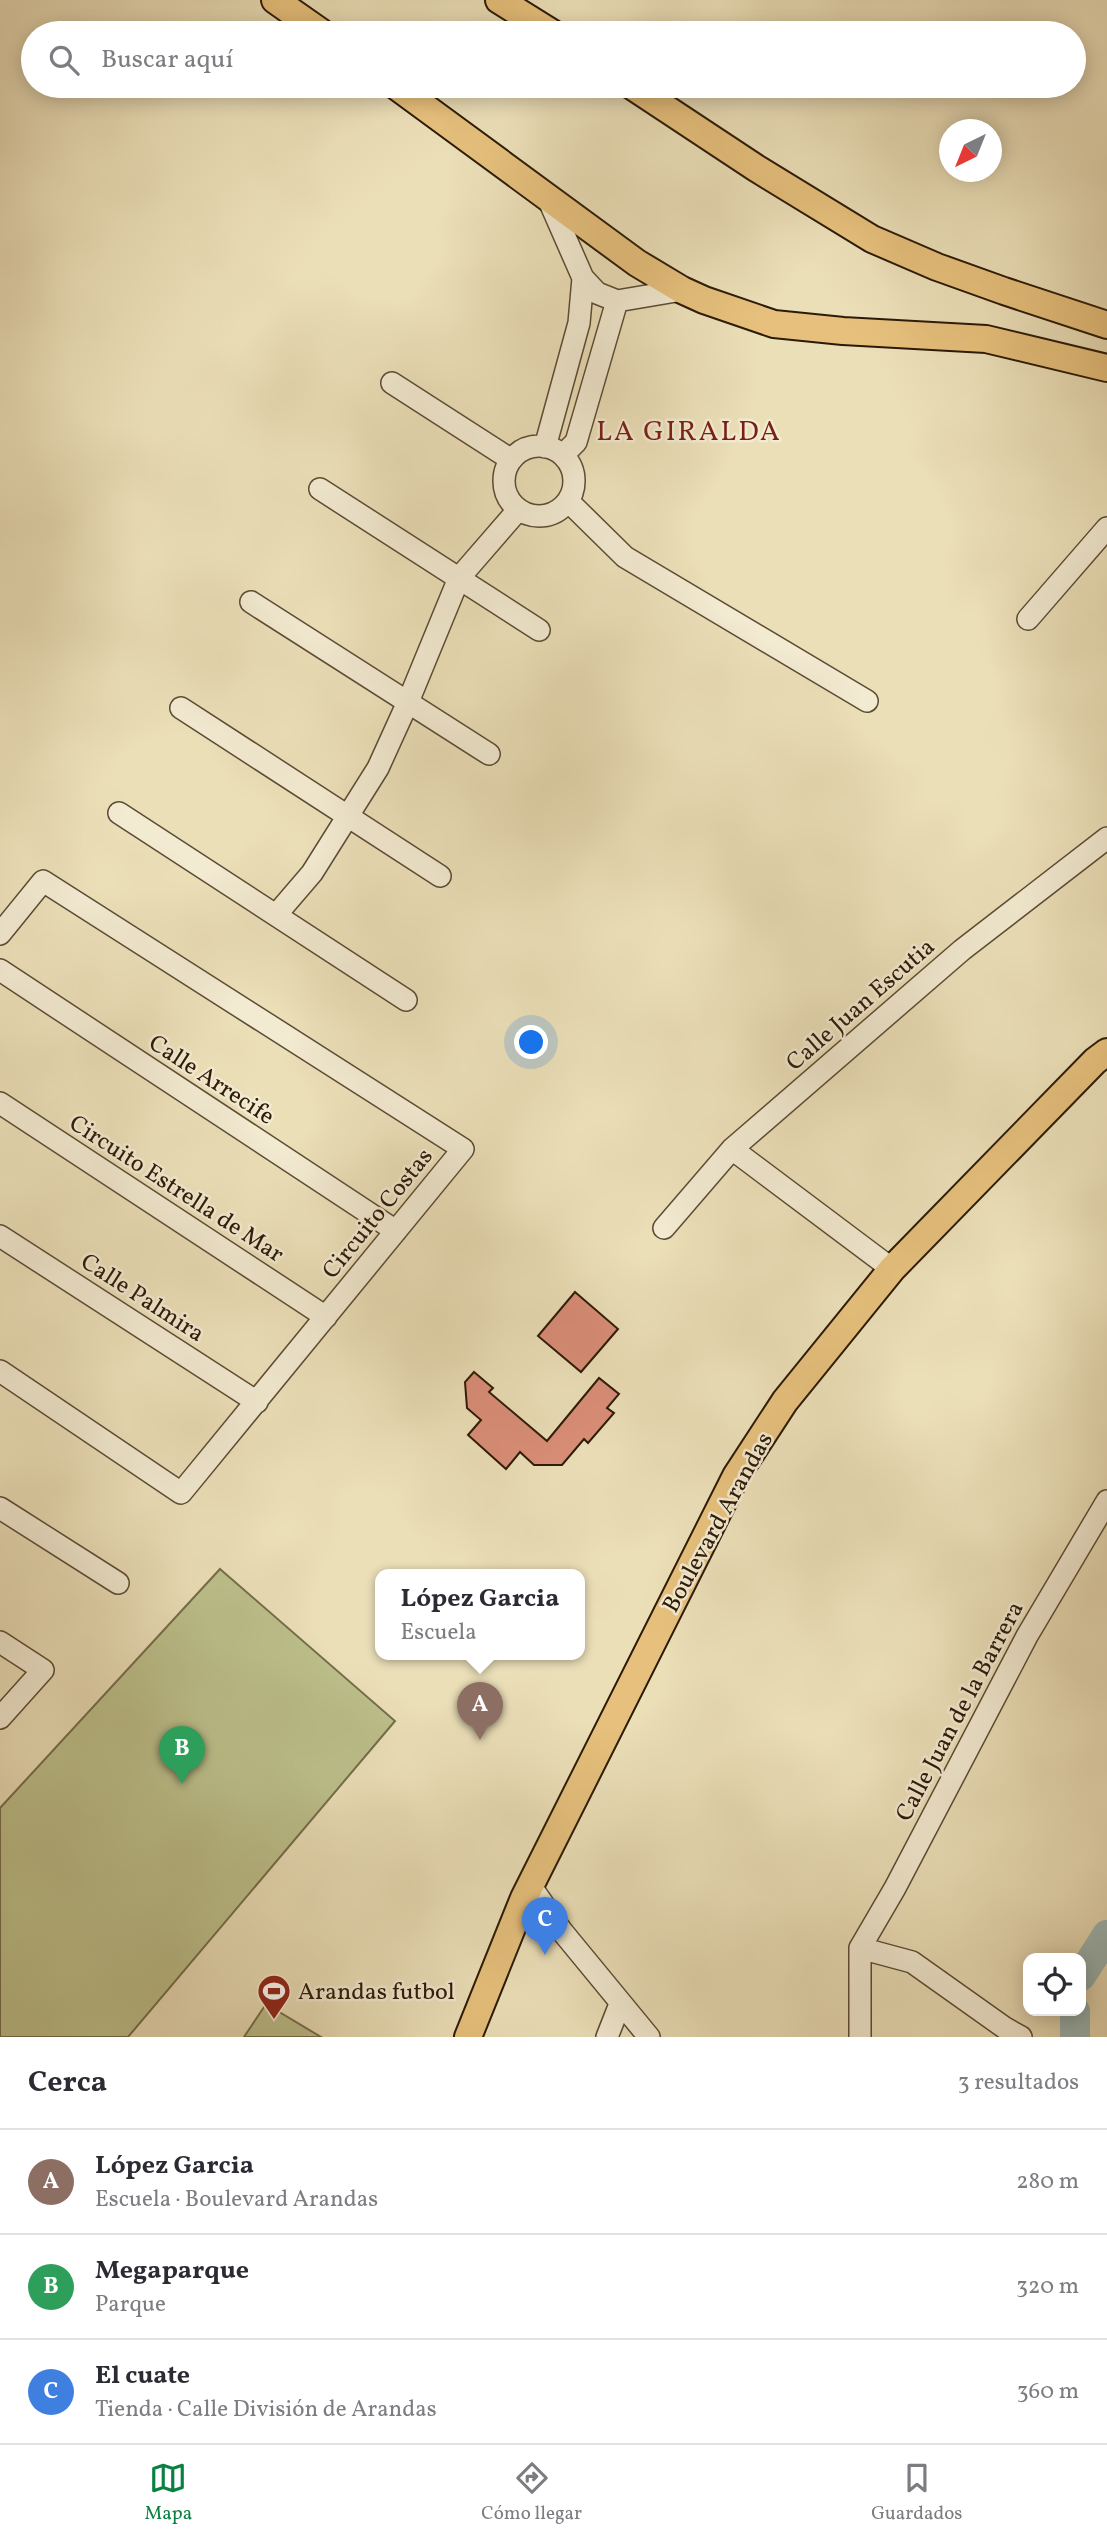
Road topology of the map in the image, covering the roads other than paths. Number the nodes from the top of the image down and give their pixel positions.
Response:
1 (275, 0) edge
2 (499, 0) edge
3 (305, 21) edge
4 (533, 21) edge
5 (414, 98) edge
6 (650, 98) edge
7 (547, 194) junction
8 (583, 278) junction
9 (681, 290) junction
10 (617, 301) junction
11 (1107, 325) edge
12 (1107, 368) edge
13 (392, 383) dead end
14 (554, 451) junction
15 (510, 459) junction
16 (320, 489) dead end
17 (568, 501) junction
18 (517, 510) junction
19 (1107, 528) edge
20 (459, 578) junction
21 (251, 602) dead end
22 (1028, 619) dead end
23 (539, 631) dead end
24 (867, 701) dead end
25 (408, 702) junction
26 (180, 708) dead end
27 (489, 754) dead end
28 (119, 813) dead end
29 (348, 817) junction
30 (1107, 838) edge
31 (440, 876) dead end
32 (276, 915) junction
33 (0, 934) edge
34 (0, 970) edge
35 (406, 1000) dead end
36 (1107, 1052) edge
37 (0, 1103) edge
38 (732, 1149) junction
39 (664, 1228) dead end
40 (396, 1231) junction
41 (0, 1236) edge
42 (892, 1269) junction
43 (326, 1317) junction
44 (0, 1371) edge
45 (257, 1402) junction
46 (1107, 1501) edge
47 (0, 1508) edge
48 (118, 1583) dead end
49 (0, 1642) edge
50 (0, 1718) edge
51 (530, 1885) junction
52 (860, 1948) junction
53 (620, 2004) junction
54 (1013, 2032) edge
55 (468, 2037) edge
56 (607, 2037) edge
57 (649, 2037) edge
58 (860, 2037) edge

1 - 3 main road
2 - 4 main road
5 - 7 main road
6 - 11 main road
7 - 8 street
7 - 9 main road
8 - 10 street
8 - 14 street
9 - 10 street
9 - 12 main road
10 - 14 street
13 - 15 street
14 - 15 street
14 - 17 street
15 - 18 street
16 - 20 street
17 - 18 street
17 - 24 street
18 - 20 street
19 - 22 street
20 - 23 street
20 - 25 street
21 - 25 street
25 - 27 street
25 - 29 street
26 - 29 street
28 - 32 street
29 - 31 street
29 - 32 street
30 - 38 street, Calle Juan Escutia
32 - 35 street
33 - 40 street, Circuito Costas
34 - 40 street, Calle Arrecife
36 - 42 main road, Boulevard Arandas
37 - 43 street, Circuito Estrella de Mar
38 - 39 street, Calle Juan Escutia
38 - 42 street
40 - 43 street, Circuito Costas
41 - 45 street, Calle Palmira
42 - 51 main road, Boulevard Arandas
43 - 45 street, Circuito Costas
44 - 45 street, Circuito Costas
46 - 52 street, Calle Juan de la Barrera
47 - 48 street
49 - 50 street
51 - 53 street
51 - 55 main road, Boulevard Arandas
52 - 54 street
52 - 58 street
53 - 56 street
53 - 57 street

